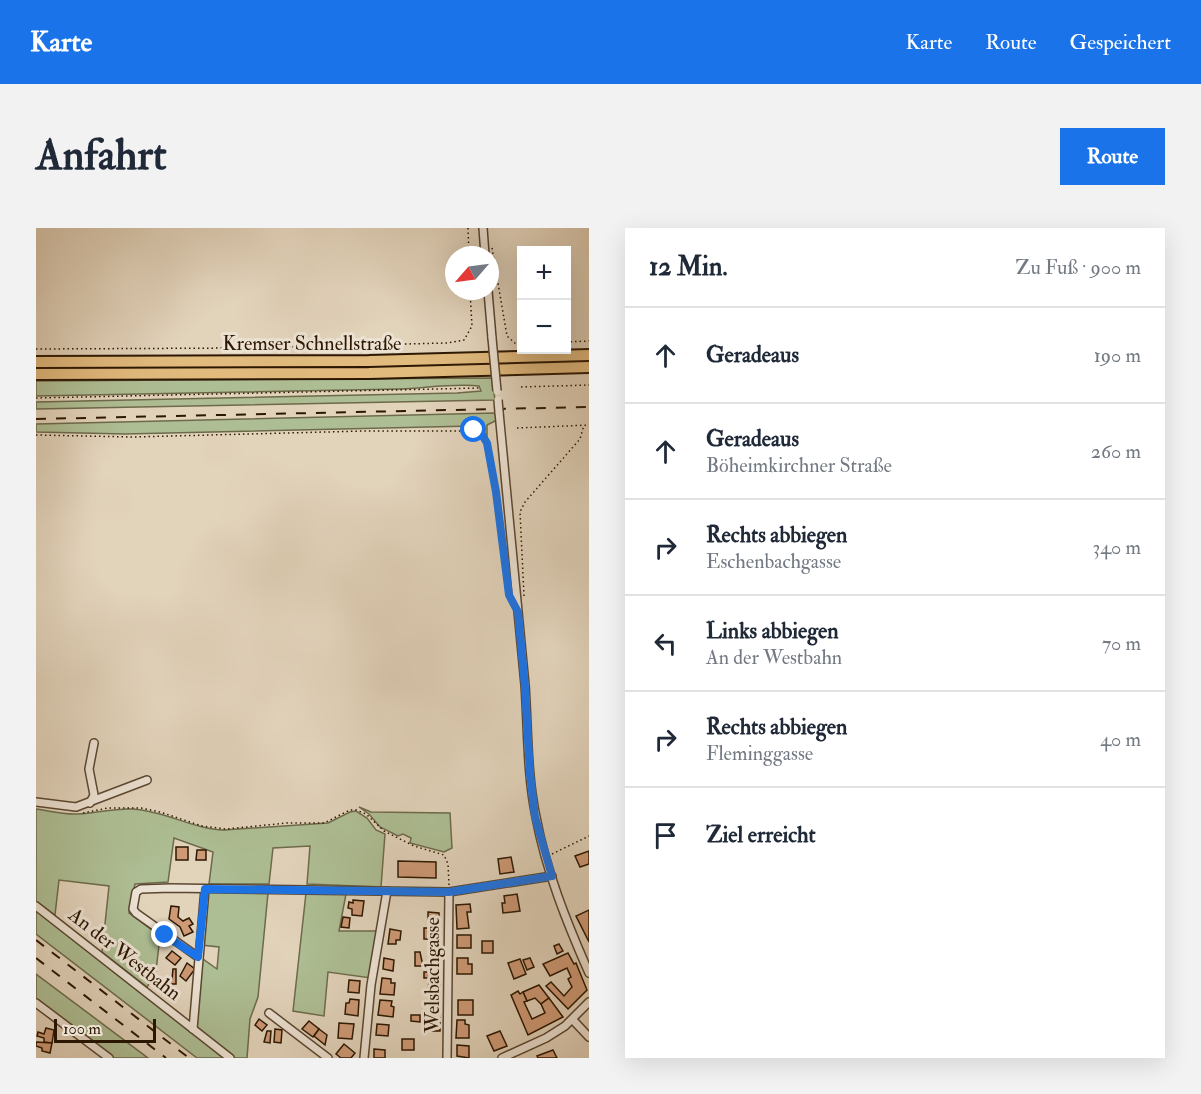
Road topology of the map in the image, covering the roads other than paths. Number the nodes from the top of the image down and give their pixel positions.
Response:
1 (483, 228) edge
2 (484, 246) edge
3 (489, 300) edge
4 (589, 355) edge
5 (36, 362) edge
6 (589, 367) edge
7 (36, 374) edge
8 (94, 743) dead end
9 (147, 780) dead end
10 (36, 802) edge
11 (90, 803) junction
12 (552, 876) junction
13 (205, 889) junction
14 (387, 891) junction
15 (449, 892) junction
16 (36, 906) edge
17 (198, 957) junction
18 (589, 973) edge
19 (589, 1002) edge
20 (36, 1003) edge
21 (269, 1013) dead end
22 (573, 1020) junction
23 (193, 1029) junction
24 (589, 1037) edge
25 (109, 1058) edge
26 (230, 1058) edge
27 (328, 1058) edge
28 (364, 1058) edge
29 (447, 1058) edge
30 (502, 1058) edge

1 - 2 street
3 - 12 street, bridge
4 - 5 highway, Kremser Schnellstraße
6 - 7 highway, Kremser Schnellstraße
8 - 11 street
9 - 11 street
10 - 11 street
12 - 15 street
12 - 18 street
13 - 14 street
13 - 17 street, An der Westbahn
13 - 17 street
14 - 15 street
14 - 28 street
15 - 29 street, Welsbachgasse
16 - 23 street, An der Westbahn
17 - 23 street, An der Westbahn
19 - 22 street
20 - 25 street
21 - 27 street
22 - 24 street
22 - 30 street
23 - 26 street, An der Westbahn

